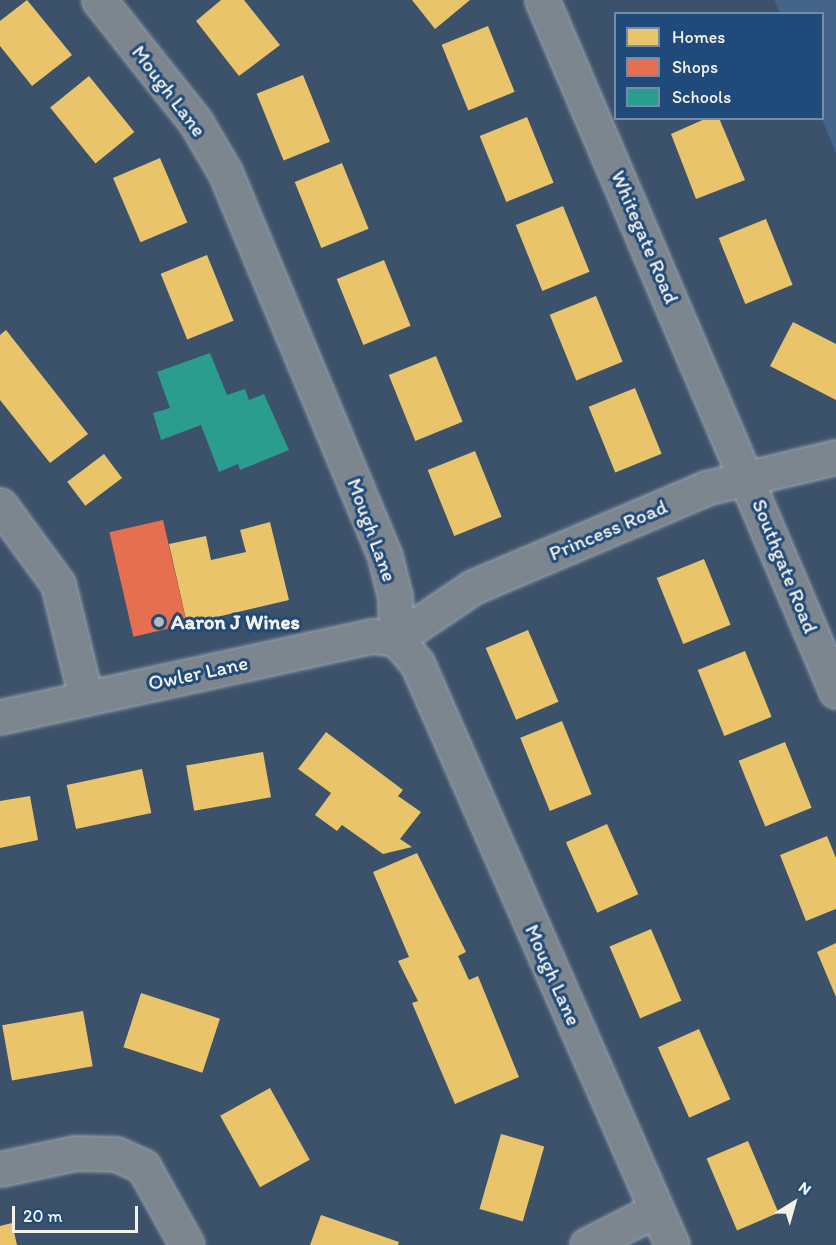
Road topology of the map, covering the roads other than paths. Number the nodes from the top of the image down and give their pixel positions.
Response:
1 (99, 0) edge
2 (542, 0) edge
3 (836, 457) edge
4 (748, 475) junction
5 (0, 505) edge
6 (396, 639) junction
7 (836, 691) edge
8 (86, 698) junction
9 (0, 717) edge
10 (0, 1169) edge
11 (656, 1210) junction
12 (187, 1245) edge
13 (588, 1245) edge
14 (672, 1245) edge

1 - 6 street, Mough Lane
2 - 4 street, Whitegate Road
3 - 4 street, Princess Road
4 - 6 street, Princess Road
4 - 7 street, Southgate Road
5 - 8 street
6 - 8 street, Owler Lane
6 - 11 street, Mough Lane
8 - 9 street, Owler Lane
10 - 12 street
11 - 13 street
11 - 14 street, Mough Lane

